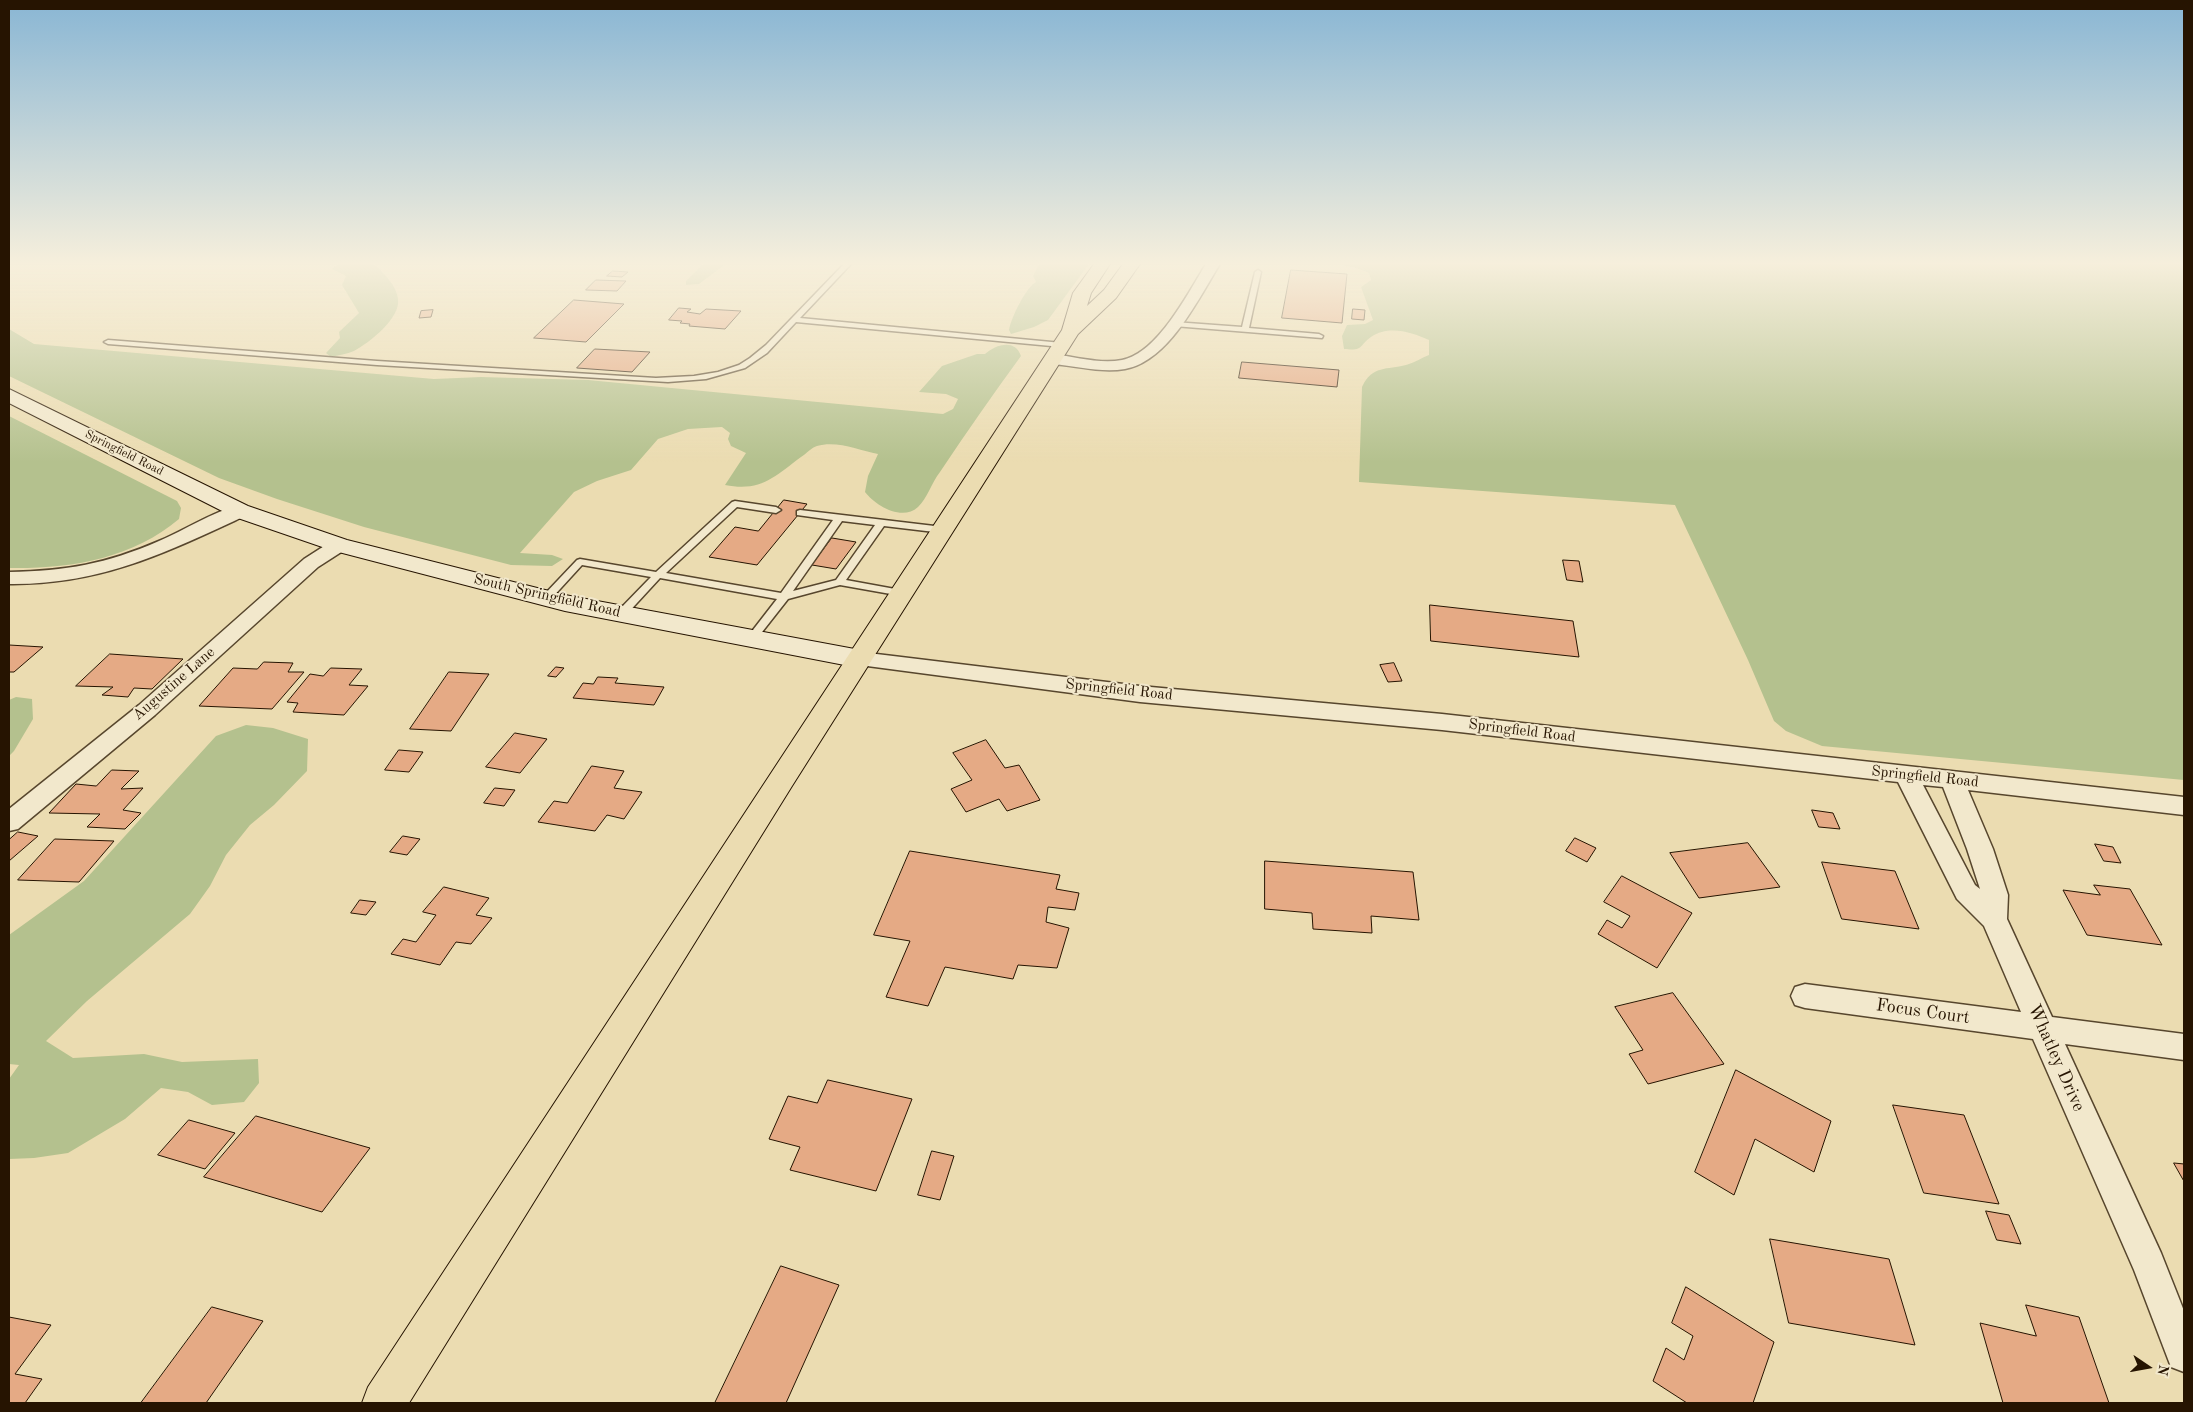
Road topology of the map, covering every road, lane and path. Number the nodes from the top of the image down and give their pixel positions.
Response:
1 (784, 330) edge
2 (900, 330) edge
3 (1068, 330) edge
4 (1076, 330) edge
5 (1169, 330) edge
6 (1245, 330) edge
7 (1319, 336) dead end
8 (108, 342) dead end
9 (1062, 345) junction
10 (9, 395) edge
11 (776, 510) dead end
12 (240, 511) junction
13 (800, 513) dead end
14 (839, 518) junction
15 (881, 523) junction
16 (943, 530) junction
17 (339, 545) junction
18 (846, 555) dead end
19 (858, 557) junction
20 (658, 575) junction
21 (9, 578) edge
22 (840, 582) junction
23 (902, 593) junction
24 (784, 597) junction
25 (546, 598) junction
26 (621, 614) junction
27 (751, 639) junction
28 (860, 658) junction
29 (1906, 775) junction
30 (1952, 780) junction
31 (2184, 806) edge
32 (9, 822) edge
33 (1994, 919) junction
34 (1805, 996) dead end
35 (2042, 1028) junction
36 (2184, 1047) edge
37 (2184, 1354) edge
38 (384, 1403) edge

1 - 8 lane
2 - 9 lane
3 - 9 main road
4 - 9 main road
5 - 9 street
6 - 7 lane
9 - 16 main road
10 - 12 main road, Springfield Road
11 - 20 lane
12 - 17 main road, South Springfield Road
12 - 21 street
13 - 14 lane
14 - 15 lane
14 - 24 lane
15 - 16 lane
15 - 19 lane
16 - 23 main road
17 - 25 main road, South Springfield Road
17 - 32 street, Augustine Lane
18 - 19 lane
19 - 22 lane
20 - 24 lane
20 - 25 lane
20 - 26 lane
22 - 23 lane
22 - 24 lane
23 - 28 main road
24 - 27 lane
25 - 26 main road, South Springfield Road
26 - 27 main road, South Springfield Road
27 - 28 main road, South Springfield Road
28 - 29 street, Springfield Road
28 - 38 main road
29 - 30 street, Springfield Road
29 - 33 street, Whatley Drive
30 - 31 street, Springfield Road
30 - 33 street
33 - 35 street, Whatley Drive
34 - 35 street, Focus Court
35 - 36 street, Focus Court
35 - 37 street, Whatley Drive

